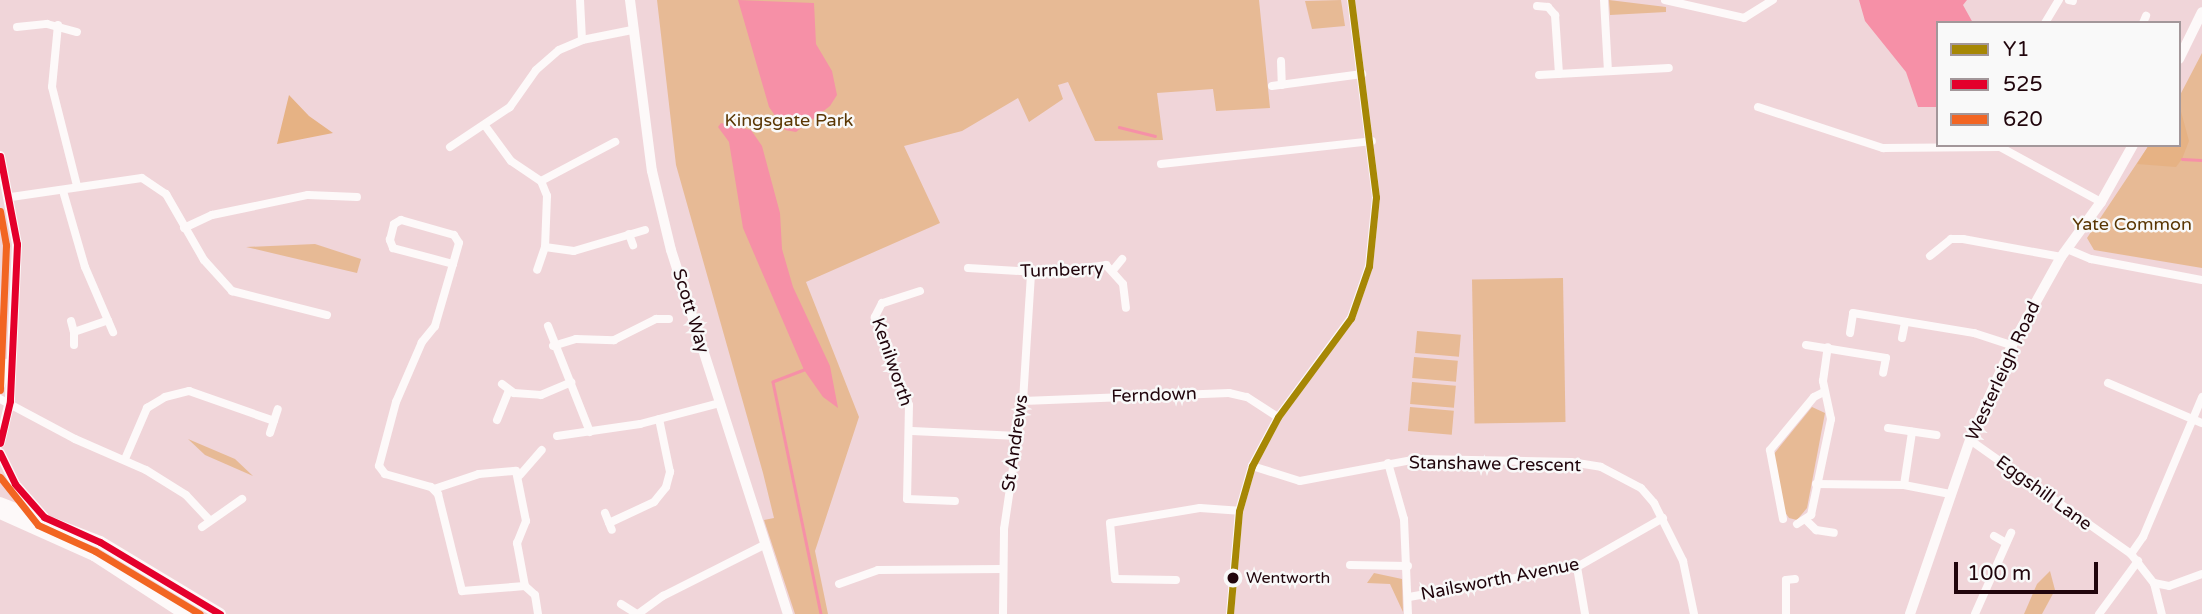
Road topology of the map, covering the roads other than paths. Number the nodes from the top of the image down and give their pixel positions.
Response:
1 (580, 0) edge
2 (629, 0) edge
3 (1350, 0) edge
4 (1604, 0) edge
5 (1665, 0) edge
6 (1773, 0) edge
7 (2059, 0) edge
8 (1537, 6) dead end
9 (2202, 12) edge
10 (2047, 21) edge
11 (58, 25) junction
12 (17, 27) dead end
13 (632, 30) junction
14 (77, 32) dead end
15 (582, 40) junction
16 (2181, 55) edge
17 (1280, 61) dead end
18 (1669, 68) dead end
19 (1608, 71) junction
20 (1362, 74) junction
21 (1559, 74) junction
22 (1539, 75) dead end
23 (1282, 85) junction
24 (1272, 86) dead end
25 (1758, 107) dead end
26 (485, 127) junction
27 (1372, 141) junction
28 (615, 142) dead end
29 (450, 147) dead end
30 (2132, 147) edge
31 (0, 156) edge
32 (1161, 164) dead end
33 (2, 169) edge
34 (541, 181) junction
35 (77, 186) junction
36 (63, 191) junction
37 (11, 197) junction
38 (357, 197) dead end
39 (2101, 202) junction
40 (184, 228) junction
41 (645, 230) dead end
42 (629, 234) junction
43 (633, 245) dead end
44 (545, 247) junction
45 (2064, 253) junction
46 (1930, 256) dead end
47 (1122, 259) dead end
48 (453, 264) junction
49 (968, 268) dead end
50 (1114, 269) junction
51 (537, 270) dead end
52 (1031, 273) junction
53 (2202, 280) edge
54 (920, 291) dead end
55 (1126, 308) dead end
56 (327, 315) dead end
57 (669, 319) dead end
58 (108, 320) junction
59 (72, 321) dead end
60 (1905, 322) junction
61 (548, 326) dead end
62 (74, 332) junction
63 (113, 332) dead end
64 (1850, 333) dead end
65 (1902, 338) dead end
66 (74, 345) dead end
67 (1806, 345) dead end
68 (2012, 345) junction
69 (554, 346) junction
70 (1828, 347) junction
71 (10, 352) junction
72 (1883, 373) dead end
73 (572, 382) junction
74 (2108, 383) dead end
75 (502, 384) dead end
76 (0, 385) edge
77 (509, 391) junction
78 (1824, 392) junction
79 (2202, 397) edge
80 (5, 400) edge
81 (1023, 401) junction
82 (720, 403) junction
83 (278, 409) dead end
84 (1278, 417) junction
85 (659, 419) junction
86 (497, 420) dead end
87 (274, 421) junction
88 (2198, 421) edge
89 (1888, 428) dead end
90 (912, 431) junction
91 (590, 432) junction
92 (1912, 432) junction
93 (270, 433) dead end
94 (1936, 435) dead end
95 (557, 436) dead end
96 (1018, 436) junction
97 (1970, 440) junction
98 (0, 443) edge
99 (542, 450) dead end
100 (0, 453) edge
101 (125, 458) junction
102 (1388, 464) junction
103 (1252, 466) junction
104 (520, 475) junction
105 (1816, 484) junction
106 (1904, 485) junction
107 (434, 489) junction
108 (1950, 494) junction
109 (242, 499) dead end
110 (955, 501) dead end
111 (0, 503) edge
112 (1239, 511) junction
113 (0, 513) edge
114 (605, 513) dead end
115 (44, 517) junction
116 (1663, 518) junction
117 (1783, 519) dead end
118 (210, 521) junction
119 (1807, 521) junction
120 (1797, 524) dead end
121 (202, 527) dead end
122 (1834, 533) dead end
123 (2011, 533) dead end
124 (1994, 536) dead end
125 (2006, 543) junction
126 (764, 545) junction
127 (2131, 554) junction
128 (2138, 561) junction
129 (1350, 565) dead end
130 (1408, 566) junction
131 (1577, 567) junction
132 (1003, 569) junction
133 (2202, 574) edge
134 (1795, 579) dead end
135 (1176, 580) dead end
136 (2154, 583) junction
137 (839, 584) dead end
138 (525, 586) junction
139 (1409, 597) junction
140 (621, 604) dead end
141 (185, 614) edge
142 (220, 614) edge
143 (538, 614) edge
144 (637, 614) edge
145 (788, 614) edge
146 (1003, 614) edge
147 (1230, 614) edge
148 (1408, 614) edge
149 (1585, 614) edge
150 (1694, 614) edge
151 (1786, 614) edge
152 (1910, 614) edge
153 (1975, 614) edge
154 (2099, 614) edge
155 (2162, 614) edge

1 - 15 street
2 - 13 street, Scott Way
3 - 20 street
4 - 19 street
5 - 6 street
7 - 10 street
8 - 21 street
9 - 16 street
11 - 12 street
11 - 14 street
11 - 35 street
13 - 15 street
13 - 82 street, Scott Way
15 - 26 street
17 - 23 street
18 - 19 street
19 - 21 street
20 - 23 street
20 - 27 street
21 - 22 street
23 - 24 street
25 - 39 street
26 - 29 street
26 - 34 street
27 - 32 street
27 - 84 street
28 - 34 street
30 - 39 street, Westerleigh Road
31 - 33 street
33 - 37 street
34 - 44 street
35 - 36 street
35 - 40 street
36 - 37 street
36 - 58 street
37 - 71 street
38 - 40 street
39 - 45 street, Westerleigh Road
40 - 56 street
41 - 42 street
42 - 43 street
42 - 44 street
44 - 51 street
45 - 46 street
45 - 53 street
45 - 68 street, Westerleigh Road
47 - 50 street
48 - 48 street
48 - 107 street
49 - 52 street, Turnberry
50 - 52 street, Turnberry
50 - 55 street, Turnberry
52 - 81 street, St Andrews
54 - 90 street, Kenilworth
57 - 69 street
58 - 62 street
58 - 63 street
59 - 62 street
60 - 64 street
60 - 65 street
60 - 68 street
61 - 69 street
62 - 66 street
67 - 70 street
68 - 97 street, Westerleigh Road
69 - 73 street
70 - 72 street
70 - 78 street
71 - 76 street
71 - 80 street
73 - 77 street
73 - 91 street
74 - 88 street
75 - 77 street
77 - 86 street
78 - 105 street
78 - 117 street
79 - 88 street
80 - 98 street
80 - 101 street
81 - 84 street, Ferndown
81 - 96 street, St Andrews
82 - 85 street
82 - 126 street, Scott Way
83 - 87 street
84 - 103 street
85 - 91 street
85 - 114 street
87 - 93 street
87 - 101 street
88 - 127 street
89 - 92 street
90 - 96 street
90 - 110 street, Kenilworth
91 - 95 street
92 - 94 street
92 - 106 street
96 - 132 street, St Andrews
97 - 108 street, Westerleigh Road
97 - 127 street, Eggshill Lane
99 - 104 street
100 - 115 street
101 - 118 street
102 - 103 street, Stanshawe Crescent
102 - 116 street, Stanshawe Crescent
102 - 130 street
103 - 112 street
104 - 107 street
104 - 138 street
105 - 106 street
105 - 119 street
106 - 108 street
107 - 138 street
108 - 152 street, Westerleigh Road
109 - 118 street
111 - 115 main road
112 - 135 street
112 - 147 street
113 - 141 main road
115 - 142 main road
116 - 131 street, Nailsworth Avenue
116 - 150 street, Stanshawe Crescent
118 - 121 street
119 - 120 street
119 - 122 street
123 - 125 street
124 - 125 street
125 - 153 street
126 - 144 street
126 - 145 street, Scott Way
127 - 128 street, Eggshill Lane
128 - 136 street, Eggshill Lane
128 - 154 street
129 - 130 street
130 - 139 street
131 - 139 street, Nailsworth Avenue
131 - 149 street
132 - 137 street
132 - 146 street, St Andrews
133 - 136 street
134 - 151 street
136 - 155 street, Eggshill Lane
138 - 143 street
139 - 148 street
140 - 144 street

